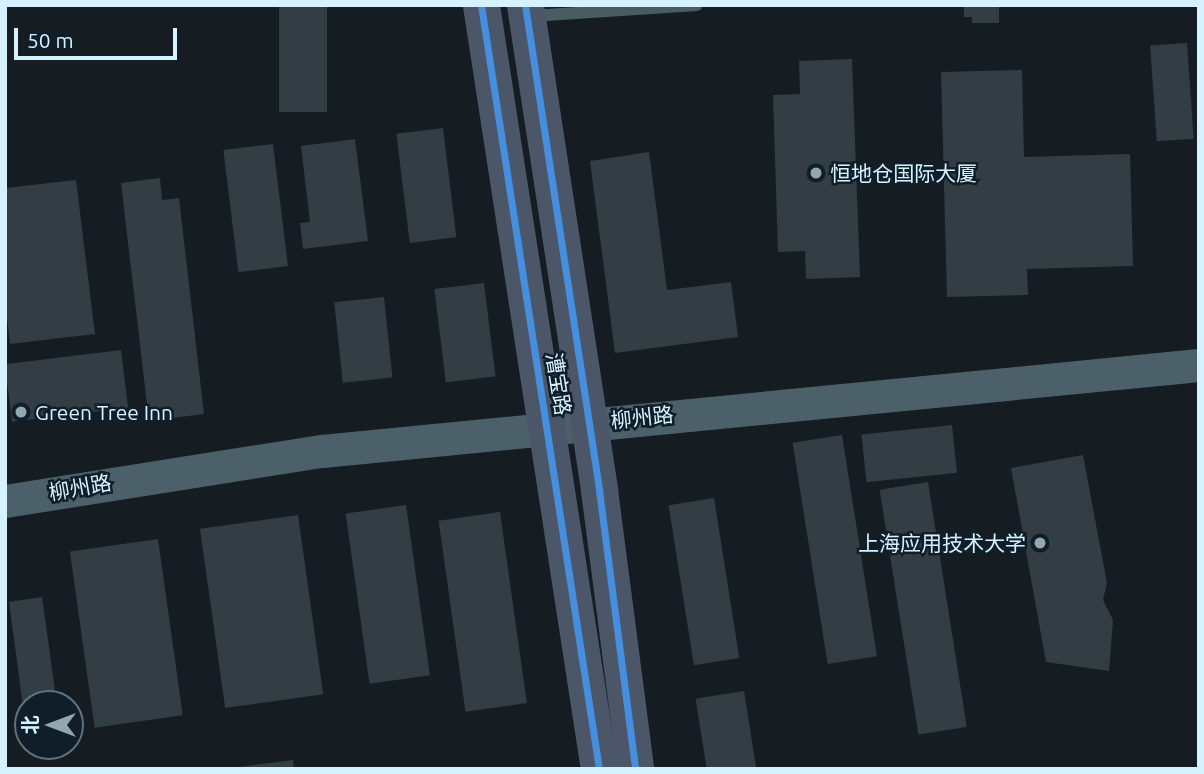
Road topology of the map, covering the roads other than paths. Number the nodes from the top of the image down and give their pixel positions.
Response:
1 (481, 5) edge
2 (697, 5) edge
3 (582, 9) edge
4 (526, 11) edge
5 (1199, 365) edge
6 (588, 422) junction
7 (548, 427) junction
8 (5, 501) edge
9 (598, 769) edge
10 (635, 769) edge

1 - 7 main road, 漕宝路
2 - 3 lane
3 - 4 lane
4 - 6 main road, 漕宝路
5 - 6 street, 柳州路
6 - 7 street, 柳州路
6 - 10 main road, 漕宝路
7 - 8 street, 柳州路
7 - 9 main road, 漕宝路

